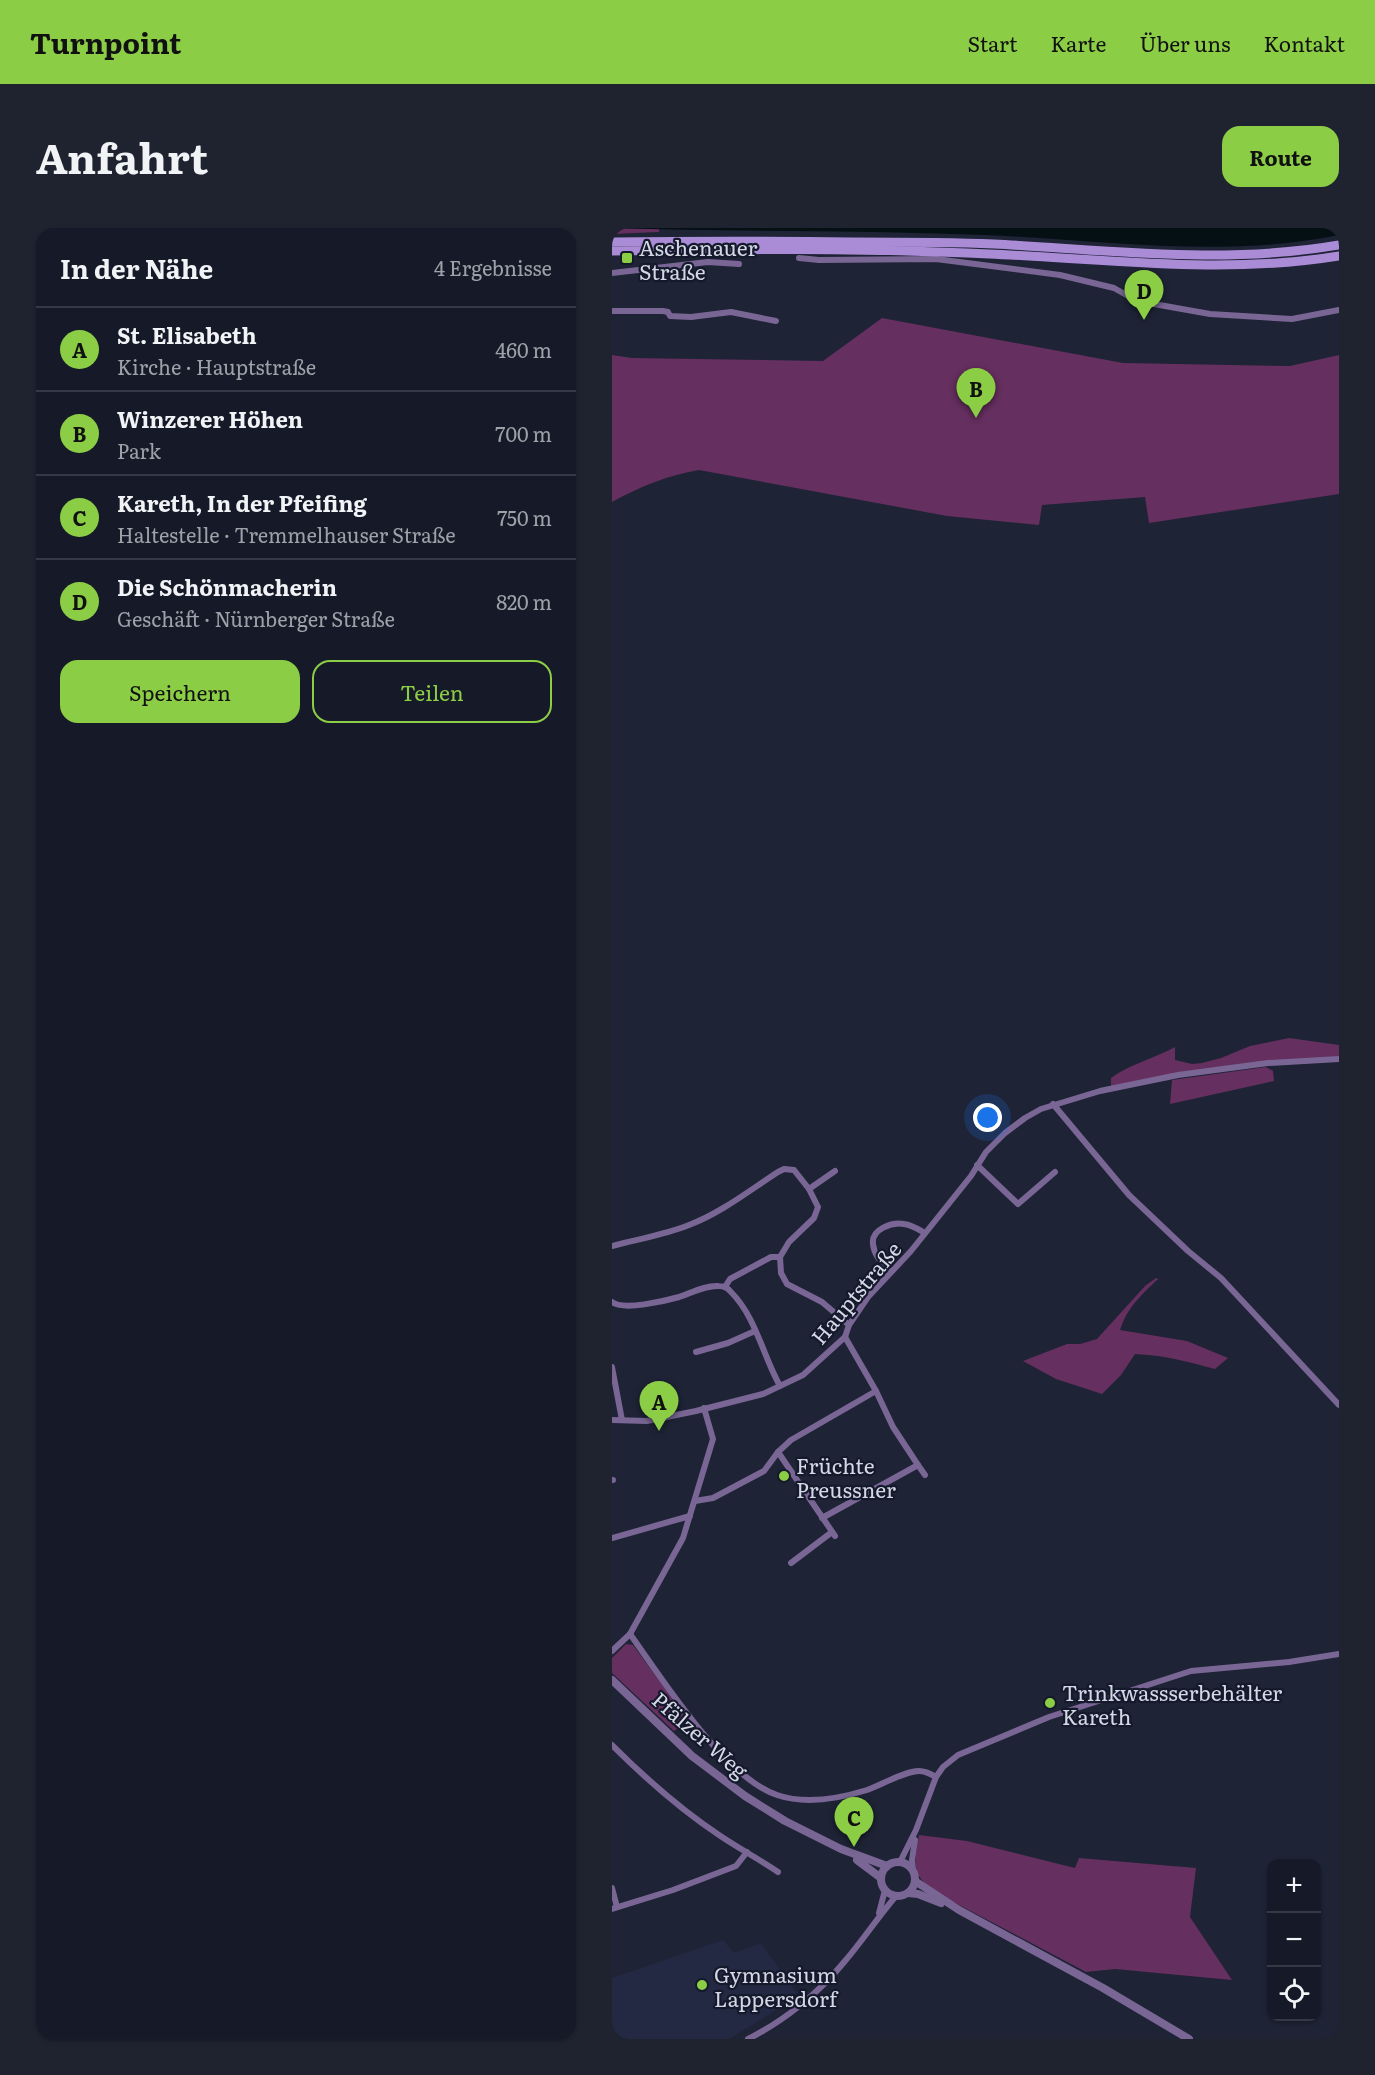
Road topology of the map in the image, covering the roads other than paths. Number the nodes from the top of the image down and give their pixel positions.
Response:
1 (612, 242) edge
2 (1339, 245) edge
3 (612, 251) edge
4 (1339, 256) edge
5 (799, 258) dead end
6 (739, 264) dead end
7 (612, 273) edge
8 (1339, 310) edge
9 (612, 311) edge
10 (776, 321) dead end
11 (1339, 1059) edge
12 (1053, 1104) junction
13 (977, 1166) junction
14 (835, 1171) dead end
15 (1055, 1172) dead end
16 (809, 1189) junction
17 (926, 1233) junction
18 (612, 1246) edge
19 (780, 1257) junction
20 (890, 1272) junction
21 (725, 1287) junction
22 (612, 1302) edge
23 (849, 1325) junction
24 (755, 1331) junction
25 (845, 1337) junction
26 (696, 1352) dead end
27 (612, 1367) edge
28 (780, 1386) junction
29 (876, 1391) junction
30 (1339, 1405) edge
31 (704, 1408) junction
32 (612, 1420) edge
33 (622, 1420) junction
34 (778, 1452) junction
35 (918, 1465) junction
36 (925, 1475) dead end
37 (695, 1501) junction
38 (690, 1516) junction
39 (822, 1518) junction
40 (612, 1538) edge
41 (790, 1563) dead end
42 (630, 1634) junction
43 (612, 1651) edge
44 (1339, 1653) edge
45 (612, 1680) edge
46 (612, 1745) edge
47 (936, 1777) junction
48 (916, 1830) junction
49 (841, 1849) junction
50 (747, 1852) junction
51 (900, 1862) junction
52 (888, 1866) junction
53 (913, 1871) junction
54 (778, 1872) dead end
55 (881, 1878) junction
56 (915, 1881) junction
57 (612, 1888) edge
58 (885, 1890) junction
59 (908, 1893) junction
60 (896, 1896) junction
61 (615, 1908) edge
62 (959, 1910) junction
63 (878, 1916) junction
64 (762, 2036) edge
65 (748, 2039) edge
66 (1189, 2039) edge

1 - 2 main road
3 - 4 main road
5 - 8 street
6 - 7 street
9 - 10 street
11 - 12 street, Hauptstraße
12 - 13 street, Hauptstraße
12 - 30 street
13 - 15 street
13 - 17 street, Hauptstraße
14 - 16 street
16 - 18 street
16 - 19 street
17 - 20 street, Hauptstraße
17 - 20 street
19 - 21 street
19 - 23 street
20 - 23 street, Hauptstraße
21 - 22 street
21 - 24 street
23 - 25 street, Hauptstraße
24 - 26 street
24 - 28 street
25 - 28 street, Hauptstraße
25 - 29 street
27 - 33 street
28 - 31 street, Hauptstraße
29 - 34 street
29 - 35 street
31 - 33 street, Hauptstraße
31 - 37 street
32 - 33 street, Hauptstraße
34 - 37 street
34 - 39 street
35 - 36 street
35 - 39 street
37 - 38 street
38 - 40 street
38 - 42 street
39 - 41 street
42 - 43 street
42 - 47 street
44 - 47 street
45 - 49 street, Pfälzer Weg
46 - 50 street
47 - 48 street
48 - 51 street
48 - 53 street
49 - 52 street
49 - 55 street
50 - 54 street
50 - 61 street
51 - 52 street
51 - 53 street
52 - 55 street
53 - 56 street
55 - 58 street
56 - 59 street
56 - 62 street
57 - 61 street
58 - 60 street
58 - 63 street
59 - 60 street
59 - 62 street
60 - 63 street
62 - 66 street
63 - 64 street
64 - 65 street

